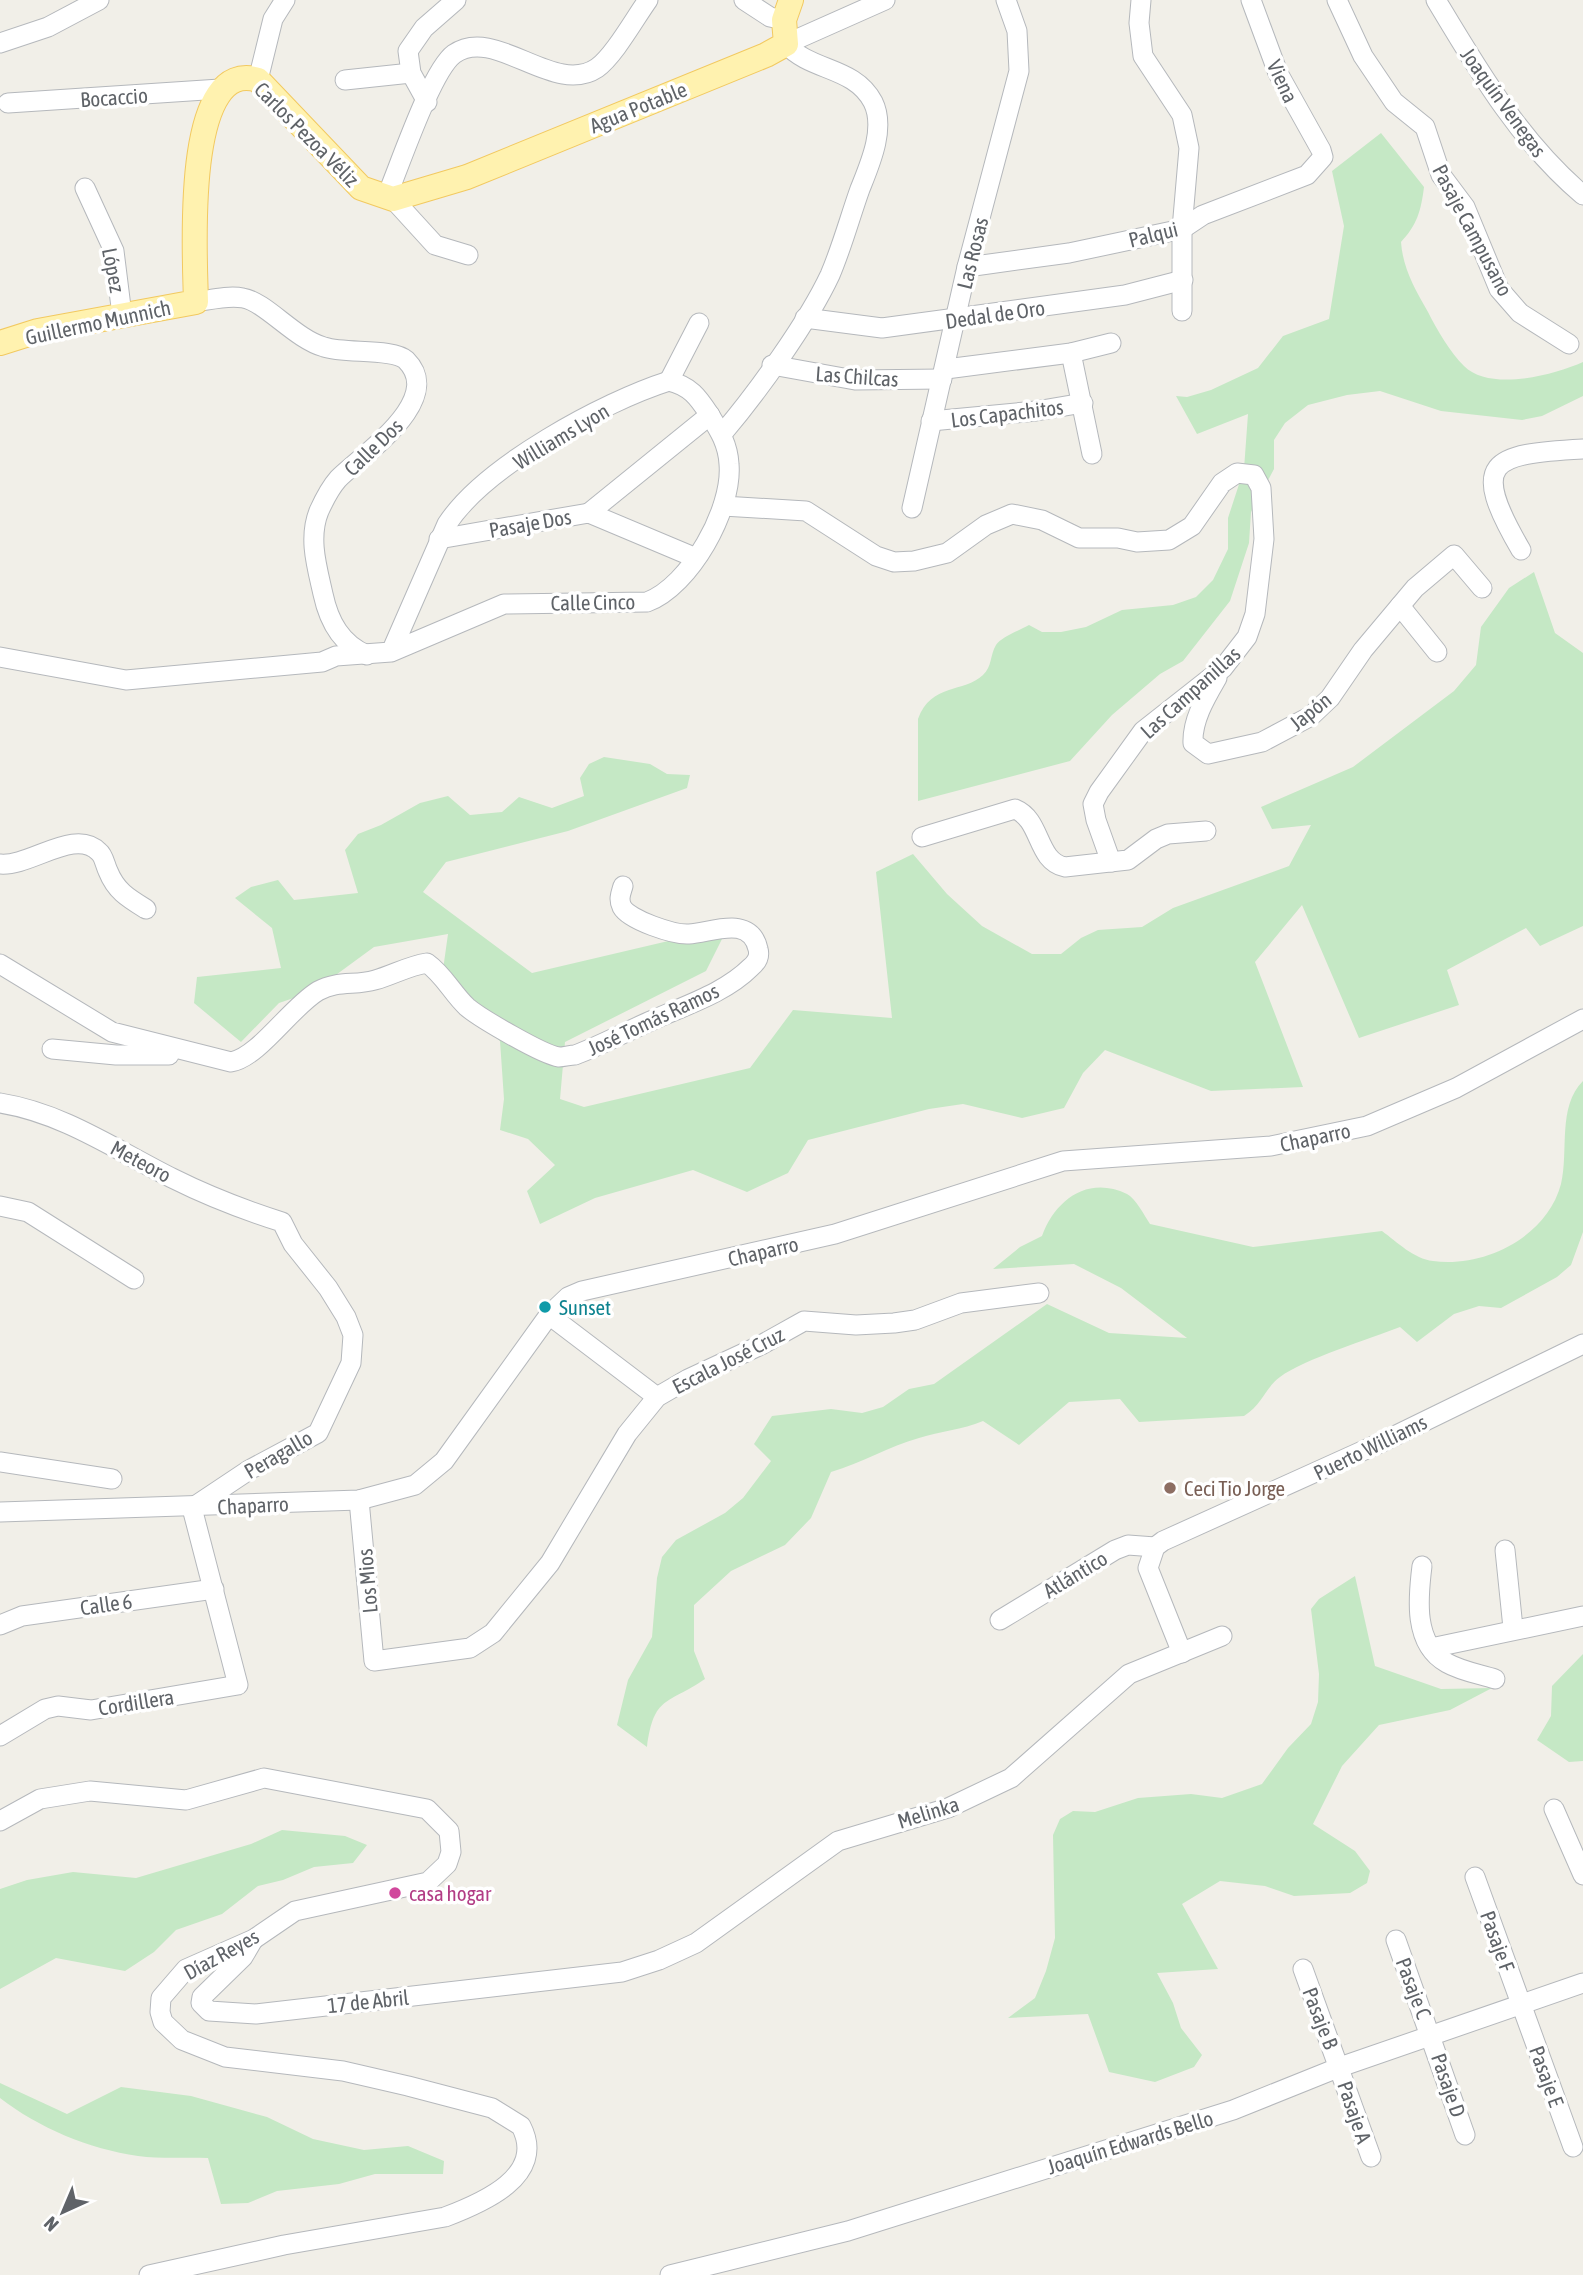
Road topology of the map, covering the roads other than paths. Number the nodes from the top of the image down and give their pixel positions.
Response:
1 (99, 0) edge
2 (285, 0) edge
3 (456, 0) edge
4 (648, 0) edge
5 (744, 0) edge
6 (885, 0) edge
7 (1006, 0) edge
8 (1141, 0) edge
9 (1251, 0) edge
10 (1338, 0) edge
11 (1436, 0) edge
12 (787, 21) edge
13 (0, 43) edge
14 (411, 73) junction
15 (258, 80) junction
16 (345, 80) dead end
17 (220, 89) junction
18 (426, 102) junction
19 (8, 103) dead end
20 (1322, 157) joint
21 (85, 188) dead end
22 (1583, 195) edge
23 (390, 199) junction
24 (1182, 229) junction
25 (468, 255) dead end
26 (967, 267) junction
27 (1183, 280) junction
28 (196, 302) junction
29 (1182, 311) dead end
30 (122, 315) junction
31 (805, 318) junction
32 (957, 320) junction
33 (699, 323) dead end
34 (0, 343) edge
35 (1111, 343) dead end
36 (1569, 344) dead end
37 (1072, 353) junction
38 (772, 365) junction
39 (944, 374) junction
40 (669, 381) junction
41 (1083, 403) junction
42 (710, 415) junction
43 (931, 422) junction
44 (722, 434) junction
45 (1582, 450) edge
46 (1092, 454) dead end
47 (723, 506) junction
48 (912, 508) dead end
49 (589, 513) junction
50 (439, 539) junction
51 (1521, 550) dead end
52 (696, 558) junction
53 (1482, 588) dead end
54 (1400, 606) junction
55 (391, 652) junction
56 (1437, 653) dead end
57 (368, 656) junction
58 (0, 657) edge
59 (1223, 668) junction
60 (1206, 831) dead end
61 (922, 837) dead end
62 (1111, 862) junction
63 (0, 864) edge
64 (623, 886) dead end
65 (146, 909) dead end
66 (0, 964) edge
67 (1583, 1019) edge
68 (52, 1049) dead end
69 (181, 1051) junction
70 (0, 1102) edge
71 (0, 1206) edge
72 (282, 1222) joint
73 (134, 1279) dead end
74 (1039, 1293) dead end
75 (549, 1315) junction
76 (1583, 1344) edge
77 (657, 1397) junction
78 (0, 1462) edge
79 (112, 1479) dead end
80 (359, 1500) junction
81 (192, 1508) junction
82 (0, 1512) edge
83 (1155, 1547) junction
84 (1505, 1550) dead end
85 (1422, 1566) dead end
86 (214, 1590) junction
87 (1583, 1616) edge
88 (1000, 1619) dead end
89 (0, 1625) edge
90 (1513, 1628) junction
91 (1222, 1636) dead end
92 (1431, 1648) junction
93 (1182, 1653) junction
94 (374, 1661) joint
95 (1495, 1679) dead end
96 (0, 1736) edge
97 (1554, 1809) dead end
98 (0, 1821) edge
99 (1583, 1875) edge
100 (1475, 1877) dead end
101 (254, 1939) junction
102 (1396, 1940) dead end
103 (1303, 1969) dead end
104 (622, 1972) joint
105 (1583, 1983) edge
106 (1521, 2004) junction
107 (1432, 2036) junction
108 (1340, 2067) junction
109 (1465, 2134) dead end
110 (1573, 2147) dead end
111 (1371, 2157) dead end
112 (149, 2275) edge
113 (670, 2275) edge

1 - 13 street
2 - 15 street
3 - 14 street
4 - 18 street, Carlos Pezoa Véliz
5 - 12 street
6 - 12 street, Agua Potable
7 - 26 street, Las Rosas
8 - 24 street
9 - 20 street, Viena
10 - 36 street, Pasaje Campusano
11 - 22 street, Joaquín Venegas
12 - 23 main road, Agua Potable
12 - 31 street
14 - 16 street
14 - 18 street
15 - 17 main road, Carlos Pezoa Véliz
15 - 23 main road, Carlos Pezoa Véliz
17 - 19 street, Bocaccio
17 - 28 main road, Carlos Pezoa Véliz
18 - 23 street, Carlos Pezoa Véliz
20 - 24 street, Palqui
21 - 30 street, López
23 - 25 street
24 - 26 street, Palqui
24 - 27 street
26 - 32 street, Las Rosas
27 - 29 street
27 - 32 street, Dedal de Oro
28 - 30 main road, Guillermo Munnich
28 - 57 street, Calle Dos
30 - 34 main road, Guillermo Munnich
31 - 32 street, Dedal de Oro
31 - 38 street
32 - 39 street, Las Rosas
33 - 40 street
35 - 37 street, Las Chilcas
37 - 39 street, Las Chilcas
37 - 41 street
38 - 39 street, Las Chilcas
38 - 44 street
39 - 43 street, Las Rosas
40 - 42 street
40 - 50 street, Williams Lyon
41 - 43 street, Los Capachitos
41 - 46 street
42 - 44 street
42 - 49 street
43 - 48 street, Las Rosas
44 - 47 street, Calle Cinco
45 - 51 street
47 - 52 street, Calle Cinco
47 - 59 street, Las Campanillas
49 - 50 street, Pasaje Dos
49 - 52 street, Pasaje Dos
50 - 55 street, Williams Lyon
52 - 55 street, Calle Cinco
53 - 54 street, Japón
54 - 56 street
54 - 59 street, Japón
55 - 57 street
57 - 58 street
59 - 62 street, Las Campanillas
60 - 62 street
61 - 62 street
63 - 65 street
64 - 69 street, José Tomás Ramos
66 - 69 street, José Tomás Ramos
67 - 75 street, Chaparro
68 - 69 street
70 - 72 street, Meteoro
71 - 73 street
72 - 81 street, Peragallo
74 - 77 street, Escala José Cruz
75 - 77 street
75 - 80 street, Chaparro
76 - 83 street, Puerto Williams
77 - 94 street, Escala José Cruz
78 - 79 street
80 - 81 street, Chaparro
80 - 94 street, Los Mios
81 - 82 street, Chaparro
81 - 86 street
83 - 88 street, Atlántico
83 - 93 street
84 - 90 street
85 - 92 street
86 - 89 street, Calle 6
86 - 96 street, Cordillera
87 - 90 street
90 - 92 street
91 - 93 street, Melinka
92 - 95 street
93 - 104 street, Melinka
97 - 99 street
98 - 101 street, Díaz Reyes
100 - 106 street, Pasaje F
101 - 104 street, 17 de Abril
101 - 112 street, Díaz Reyes
102 - 107 street, Pasaje C
103 - 108 street, Pasaje B
105 - 106 street, Joaquín Edwards Bello
106 - 107 street, Joaquín Edwards Bello
106 - 110 street, Pasaje E
107 - 108 street, Joaquín Edwards Bello
107 - 109 street, Pasaje D
108 - 111 street, Pasaje A
108 - 113 street, Joaquín Edwards Bello

